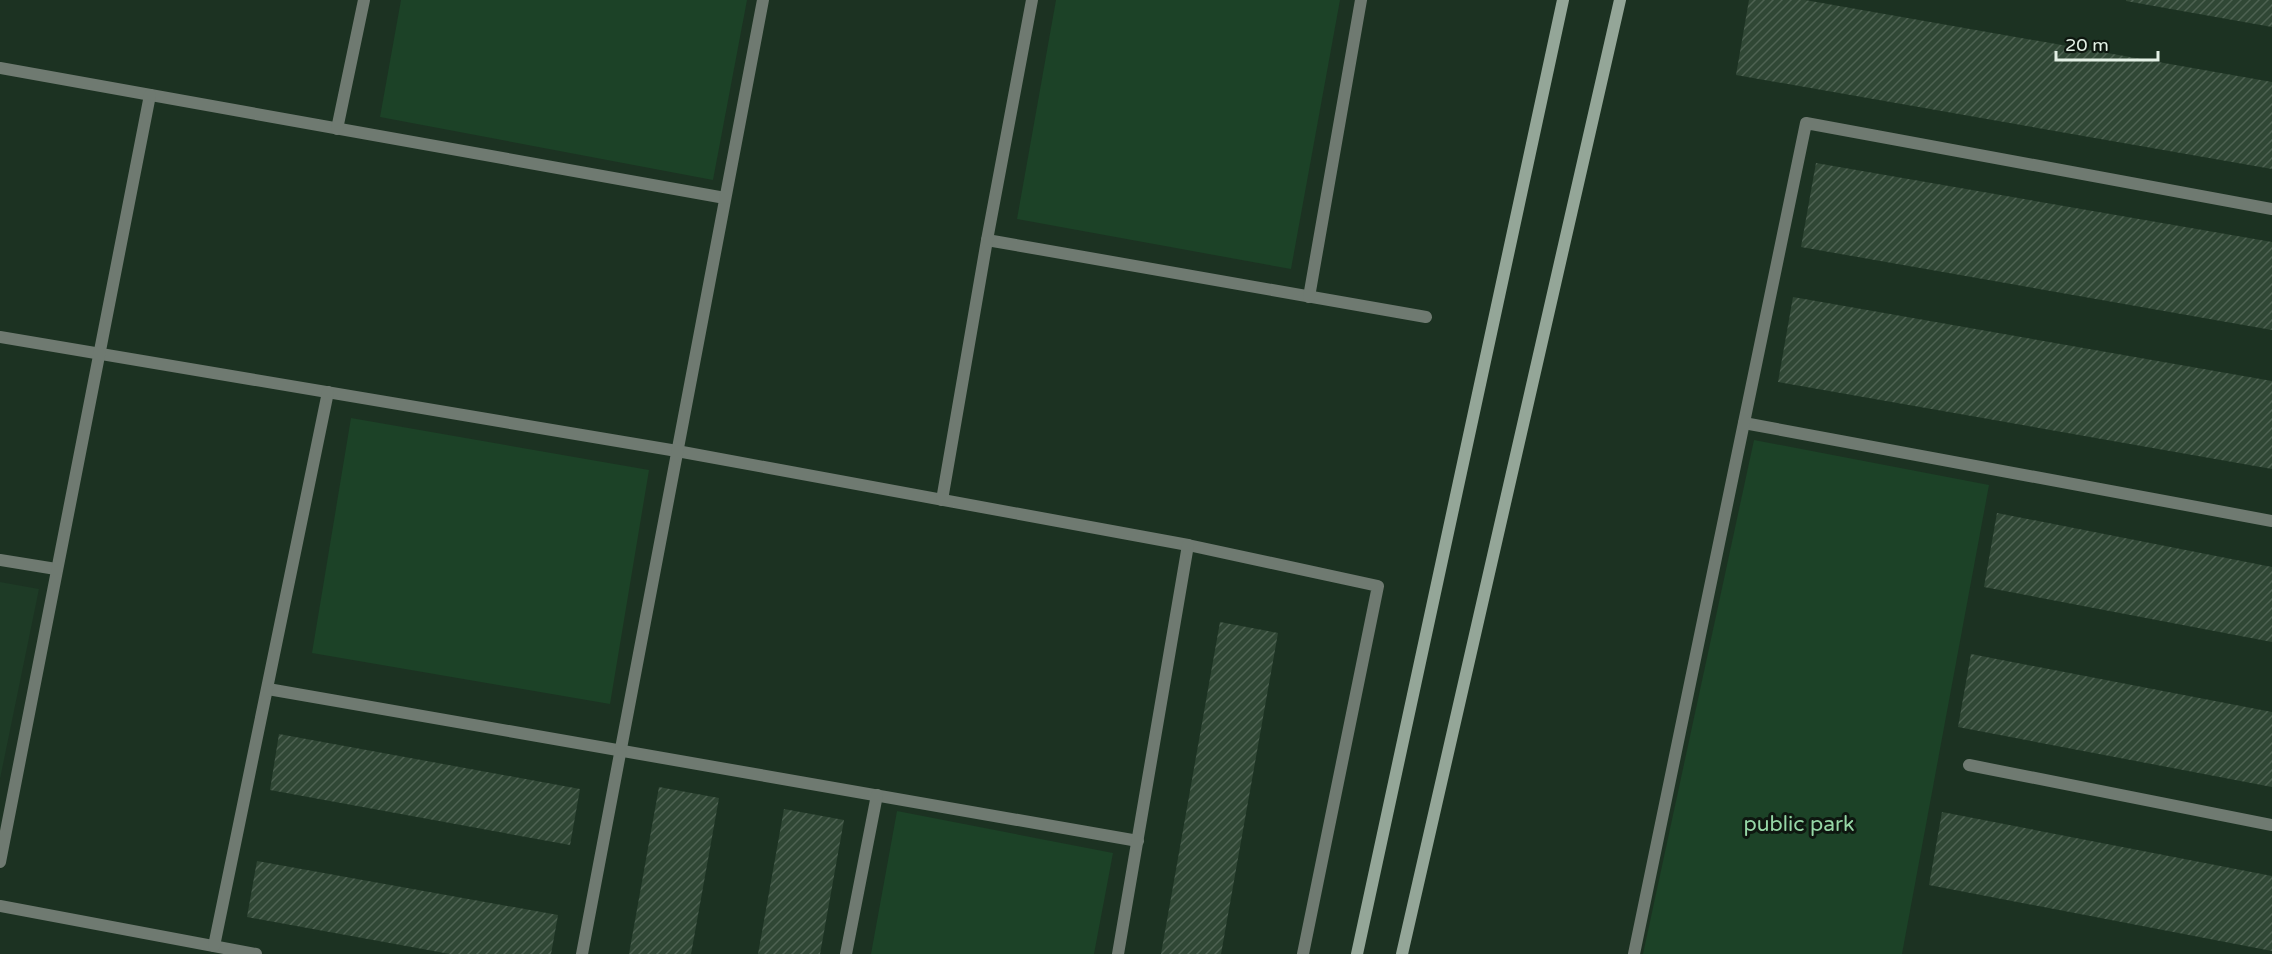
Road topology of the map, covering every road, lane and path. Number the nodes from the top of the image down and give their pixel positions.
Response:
1 (364, 0) edge
2 (763, 0) edge
3 (1032, 0) edge
4 (1361, 0) edge
5 (1563, 0) edge
6 (1620, 0) edge
7 (0, 68) edge
8 (150, 95) junction
9 (337, 129) junction
10 (725, 198) junction
11 (2272, 209) edge
12 (987, 240) junction
13 (1309, 297) junction
14 (1426, 317) dead end
15 (0, 337) edge
16 (99, 354) junction
17 (328, 392) junction
18 (1744, 423) junction
19 (676, 451) junction
20 (942, 500) junction
21 (2272, 521) edge
22 (1188, 545) junction
23 (0, 560) edge
24 (56, 569) junction
25 (268, 689) junction
26 (620, 751) junction
27 (1970, 765) dead end
28 (877, 795) junction
29 (2272, 825) edge
30 (1138, 841) junction
31 (0, 862) edge
32 (0, 906) edge
33 (214, 946) junction
34 (256, 954) edge
35 (582, 954) edge
36 (846, 954) edge
37 (1118, 954) edge
38 (1303, 954) edge
39 (1357, 954) edge
40 (1402, 954) edge
41 (1634, 954) edge

1 - 9 street
2 - 10 street
3 - 12 street
4 - 13 street
5 - 39 main road
6 - 40 main road
7 - 8 street
8 - 9 street
8 - 16 street
9 - 10 street
10 - 19 street
11 - 18 street
12 - 13 street
12 - 20 street
13 - 14 street
15 - 16 street
16 - 17 street
16 - 24 street
17 - 19 street
17 - 25 street
18 - 21 street
18 - 41 street
19 - 20 street
19 - 26 street
20 - 22 street
22 - 30 street
22 - 38 street
23 - 24 street
24 - 31 street
25 - 26 street
25 - 33 street
26 - 28 street
26 - 35 street
27 - 29 street
28 - 30 street
28 - 36 street
30 - 37 street
32 - 33 street
33 - 34 street

